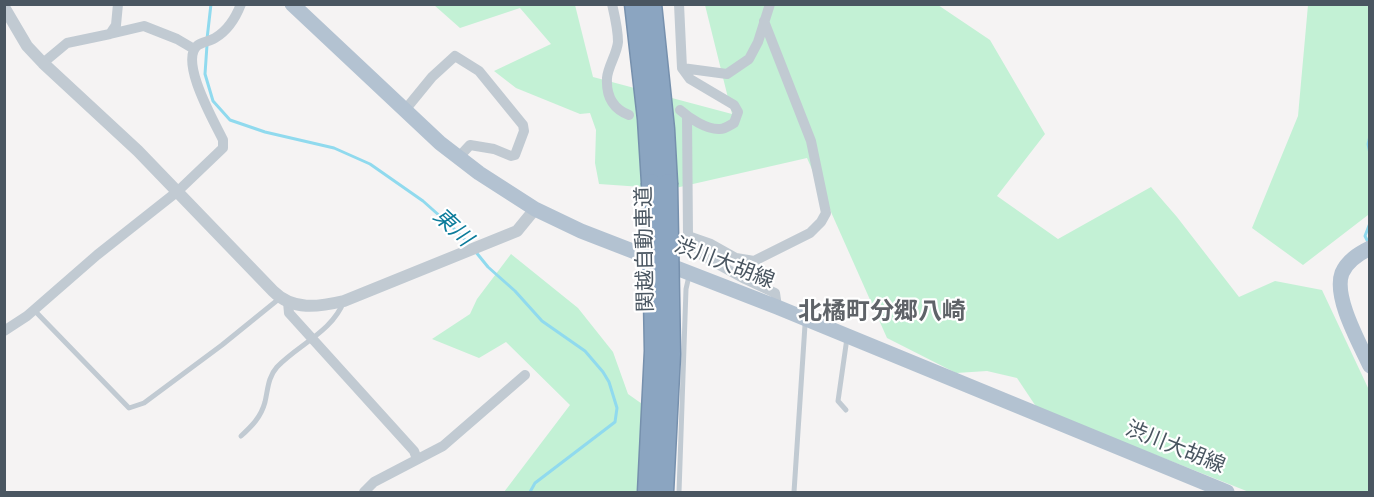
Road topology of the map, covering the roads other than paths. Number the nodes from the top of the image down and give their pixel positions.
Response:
1 (118, 4) edge
2 (240, 4) edge
3 (292, 4) edge
4 (612, 4) edge
5 (634, 4) edge
6 (652, 4) edge
7 (679, 4) edge
8 (770, 4) edge
9 (4, 7) edge
10 (764, 21) junction
11 (110, 34) junction
12 (197, 46) junction
13 (43, 63) junction
14 (682, 68) junction
15 (405, 110) junction
16 (629, 115) dead end
17 (458, 158) junction
18 (659, 183) junction
19 (178, 191) junction
20 (535, 208) junction
21 (688, 236) junction
22 (1367, 249) edge
23 (689, 273) junction
24 (284, 300) junction
25 (344, 301) junction
26 (777, 307) junction
27 (34, 310) junction
28 (805, 325) dead end
29 (4, 331) edge
30 (847, 336) junction
31 (312, 339) junction
32 (1370, 366) edge
33 (525, 375) dead end
34 (846, 410) dead end
35 (241, 436) dead end
36 (417, 459) junction
37 (364, 492) edge
38 (647, 492) edge
39 (664, 492) edge
40 (679, 492) edge
41 (794, 492) edge
42 (1227, 492) edge

1 - 11 street
2 - 12 street
3 - 15 main road, 渋川大胡線
4 - 16 street
5 - 18 highway, 関越自動車道
6 - 18 highway, 関越自動車道
7 - 14 street
8 - 10 street
9 - 13 street
10 - 14 street
10 - 21 street
11 - 12 street
11 - 13 street
12 - 19 street
13 - 19 street
14 - 21 street
15 - 17 main road, 渋川大胡線
15 - 17 street
17 - 20 main road, 渋川大胡線
18 - 38 highway, 関越自動車道, bridge
18 - 39 highway, 関越自動車道, bridge
19 - 24 street
19 - 27 street
20 - 23 main road, 渋川大胡線
20 - 25 street
21 - 26 street
22 - 32 main road
23 - 26 main road, 渋川大胡線
23 - 40 lane
24 - 25 street
24 - 27 lane
24 - 31 street
25 - 31 lane
26 - 30 main road, 渋川大胡線
27 - 29 street
28 - 41 lane
30 - 34 lane
30 - 42 main road, 渋川大胡線
31 - 35 lane
31 - 36 street
33 - 36 street
36 - 37 street

